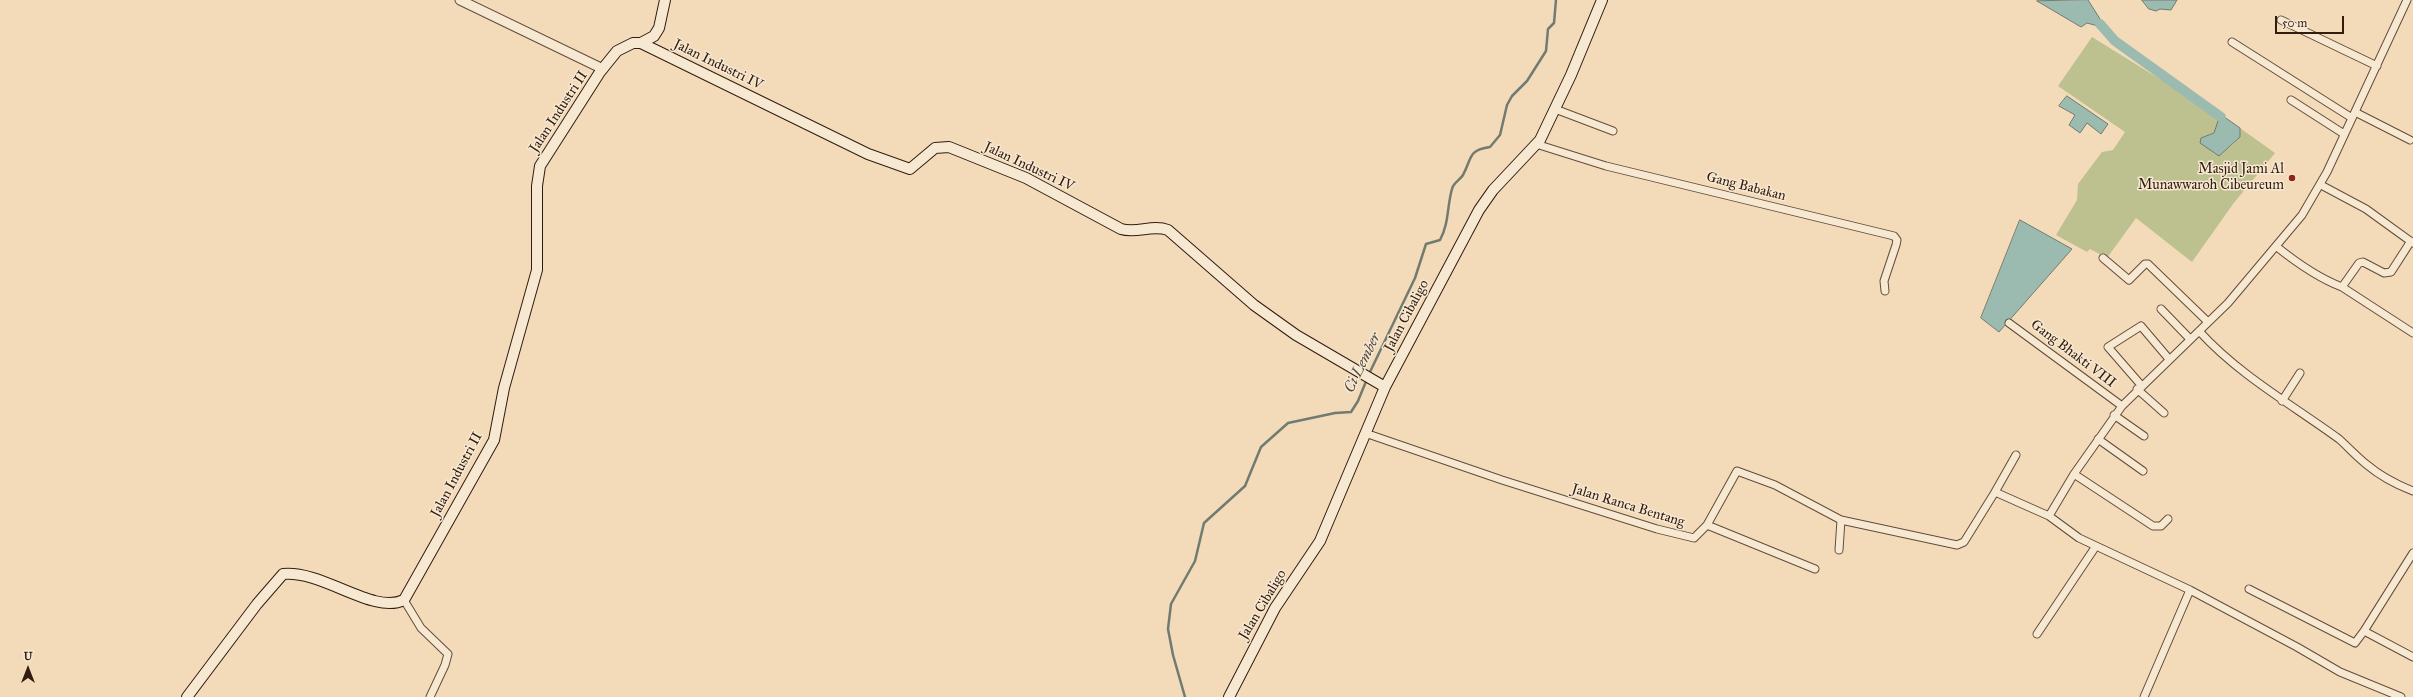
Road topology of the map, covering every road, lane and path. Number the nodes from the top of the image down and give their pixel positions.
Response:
1 (460, 0) edge
2 (665, 0) edge
3 (1602, 0) edge
4 (2407, 0) edge
5 (2281, 20) dead end
6 (2232, 42) dead end
7 (641, 43) junction
8 (2377, 66) junction
9 (603, 68) junction
10 (2290, 100) dead end
11 (1555, 109) junction
12 (2354, 115) junction
13 (1613, 131) dead end
14 (2344, 134) junction
15 (2410, 140) dead end
16 (1536, 144) junction
17 (2321, 185) junction
18 (2412, 242) edge
19 (2277, 247) junction
20 (2104, 258) dead end
21 (2342, 287) junction
22 (1884, 291) dead end
23 (2161, 309) dead end
24 (2208, 322) junction
25 (2009, 323) dead end
26 (2199, 331) junction
27 (2413, 333) edge
28 (2190, 339) junction
29 (2169, 359) junction
30 (2300, 373) dead end
31 (1386, 387) junction
32 (2139, 387) junction
33 (2282, 401) junction
34 (2122, 406) junction
35 (2164, 413) dead end
36 (2114, 415) junction
37 (1365, 433) junction
38 (2144, 436) dead end
39 (2098, 439) junction
40 (2016, 455) dead end
41 (2143, 472) dead end
42 (2074, 474) junction
43 (2413, 491) edge
44 (1995, 492) junction
45 (2049, 516) junction
46 (2168, 519) dead end
47 (1841, 520) junction
48 (1707, 525) junction
49 (2096, 546) junction
50 (1839, 550) dead end
51 (2413, 553) edge
52 (1815, 569) dead end
53 (2249, 589) dead end
54 (2190, 590) junction
55 (404, 600) junction
56 (2364, 631) junction
57 (2037, 634) dead end
58 (2413, 657) edge
59 (2389, 695) edge
60 (187, 697) edge
61 (430, 697) edge
62 (1229, 697) edge
63 (2144, 697) edge
64 (2401, 697) edge

1 - 9 street
2 - 7 main road, Jalan Industri II
3 - 11 main road, Jalan Cibaligo
4 - 8 street
5 - 8 street
6 - 12 street
7 - 9 main road, Jalan Industri II
7 - 31 main road, Jalan Industri IV
8 - 12 street
9 - 55 main road, Jalan Industri II
10 - 14 street
11 - 13 street
11 - 16 main road, Jalan Cibaligo
12 - 14 street
12 - 15 street
14 - 17 street
16 - 22 street, Gang Babakan
16 - 31 main road, Jalan Cibaligo
17 - 18 street
17 - 19 street
18 - 21 street
19 - 21 street
19 - 24 street
20 - 24 street
21 - 27 street
23 - 28 street
24 - 26 street
25 - 34 street, Gang Bhakti VIII
26 - 28 street
26 - 33 street
28 - 29 street
29 - 32 street
29 - 32 street
30 - 33 street
31 - 37 main road, Jalan Cibaligo
32 - 34 street
32 - 35 street
33 - 43 street
34 - 36 street
36 - 38 street
36 - 39 street
37 - 48 street, Jalan Ranca Bentang
37 - 62 main road, Jalan Cibaligo
39 - 41 street
39 - 42 street
40 - 44 street, Jalan Ranca Bentang
42 - 45 street
42 - 46 street
44 - 45 street
44 - 47 street, Jalan Ranca Bentang
45 - 49 street
47 - 48 street, Jalan Ranca Bentang
47 - 50 street
48 - 52 street
49 - 54 street
49 - 57 street
51 - 56 street
53 - 56 street
54 - 59 street
54 - 63 street
55 - 60 main road
55 - 61 street
56 - 58 street
59 - 64 street

